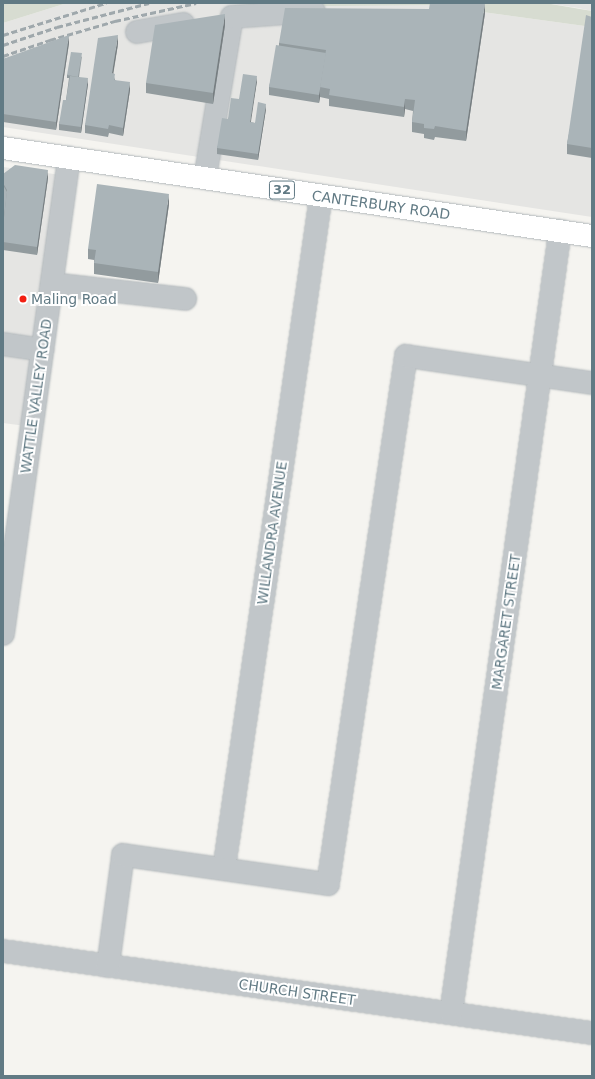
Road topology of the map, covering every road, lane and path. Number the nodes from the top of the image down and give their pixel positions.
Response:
1 (333, 11) edge
2 (216, 19) junction
3 (137, 32) dead end
4 (3, 148) edge
5 (69, 158) junction
6 (205, 178) junction
7 (321, 196) junction
8 (560, 231) junction
9 (592, 236) edge
10 (52, 284) junction
11 (185, 299) dead end
12 (3, 344) edge
13 (43, 350) junction
14 (540, 375) junction
15 (592, 382) edge
16 (3, 634) edge
17 (224, 869) junction
18 (3, 952) edge
19 (108, 966) junction
20 (452, 1014) junction
21 (592, 1033) edge

1 - 2 street
2 - 3 street
2 - 6 street
4 - 5 main road, CANTERBURY ROAD / 32
5 - 6 main road, CANTERBURY ROAD / 32
5 - 10 street, WATTLE VALLEY ROAD
6 - 7 main road, CANTERBURY ROAD / 32
7 - 8 main road, CANTERBURY ROAD / 32
7 - 17 street, WILLANDRA AVENUE
8 - 9 main road, CANTERBURY ROAD / 32
8 - 14 street, MARGARET STREET
10 - 11 street
10 - 13 street, WATTLE VALLEY ROAD
12 - 13 street
13 - 16 street, WATTLE VALLEY ROAD
14 - 15 street
14 - 17 street
14 - 20 street, MARGARET STREET
17 - 19 street
18 - 19 street, CHURCH STREET
19 - 20 street, CHURCH STREET
20 - 21 street, CHURCH STREET

